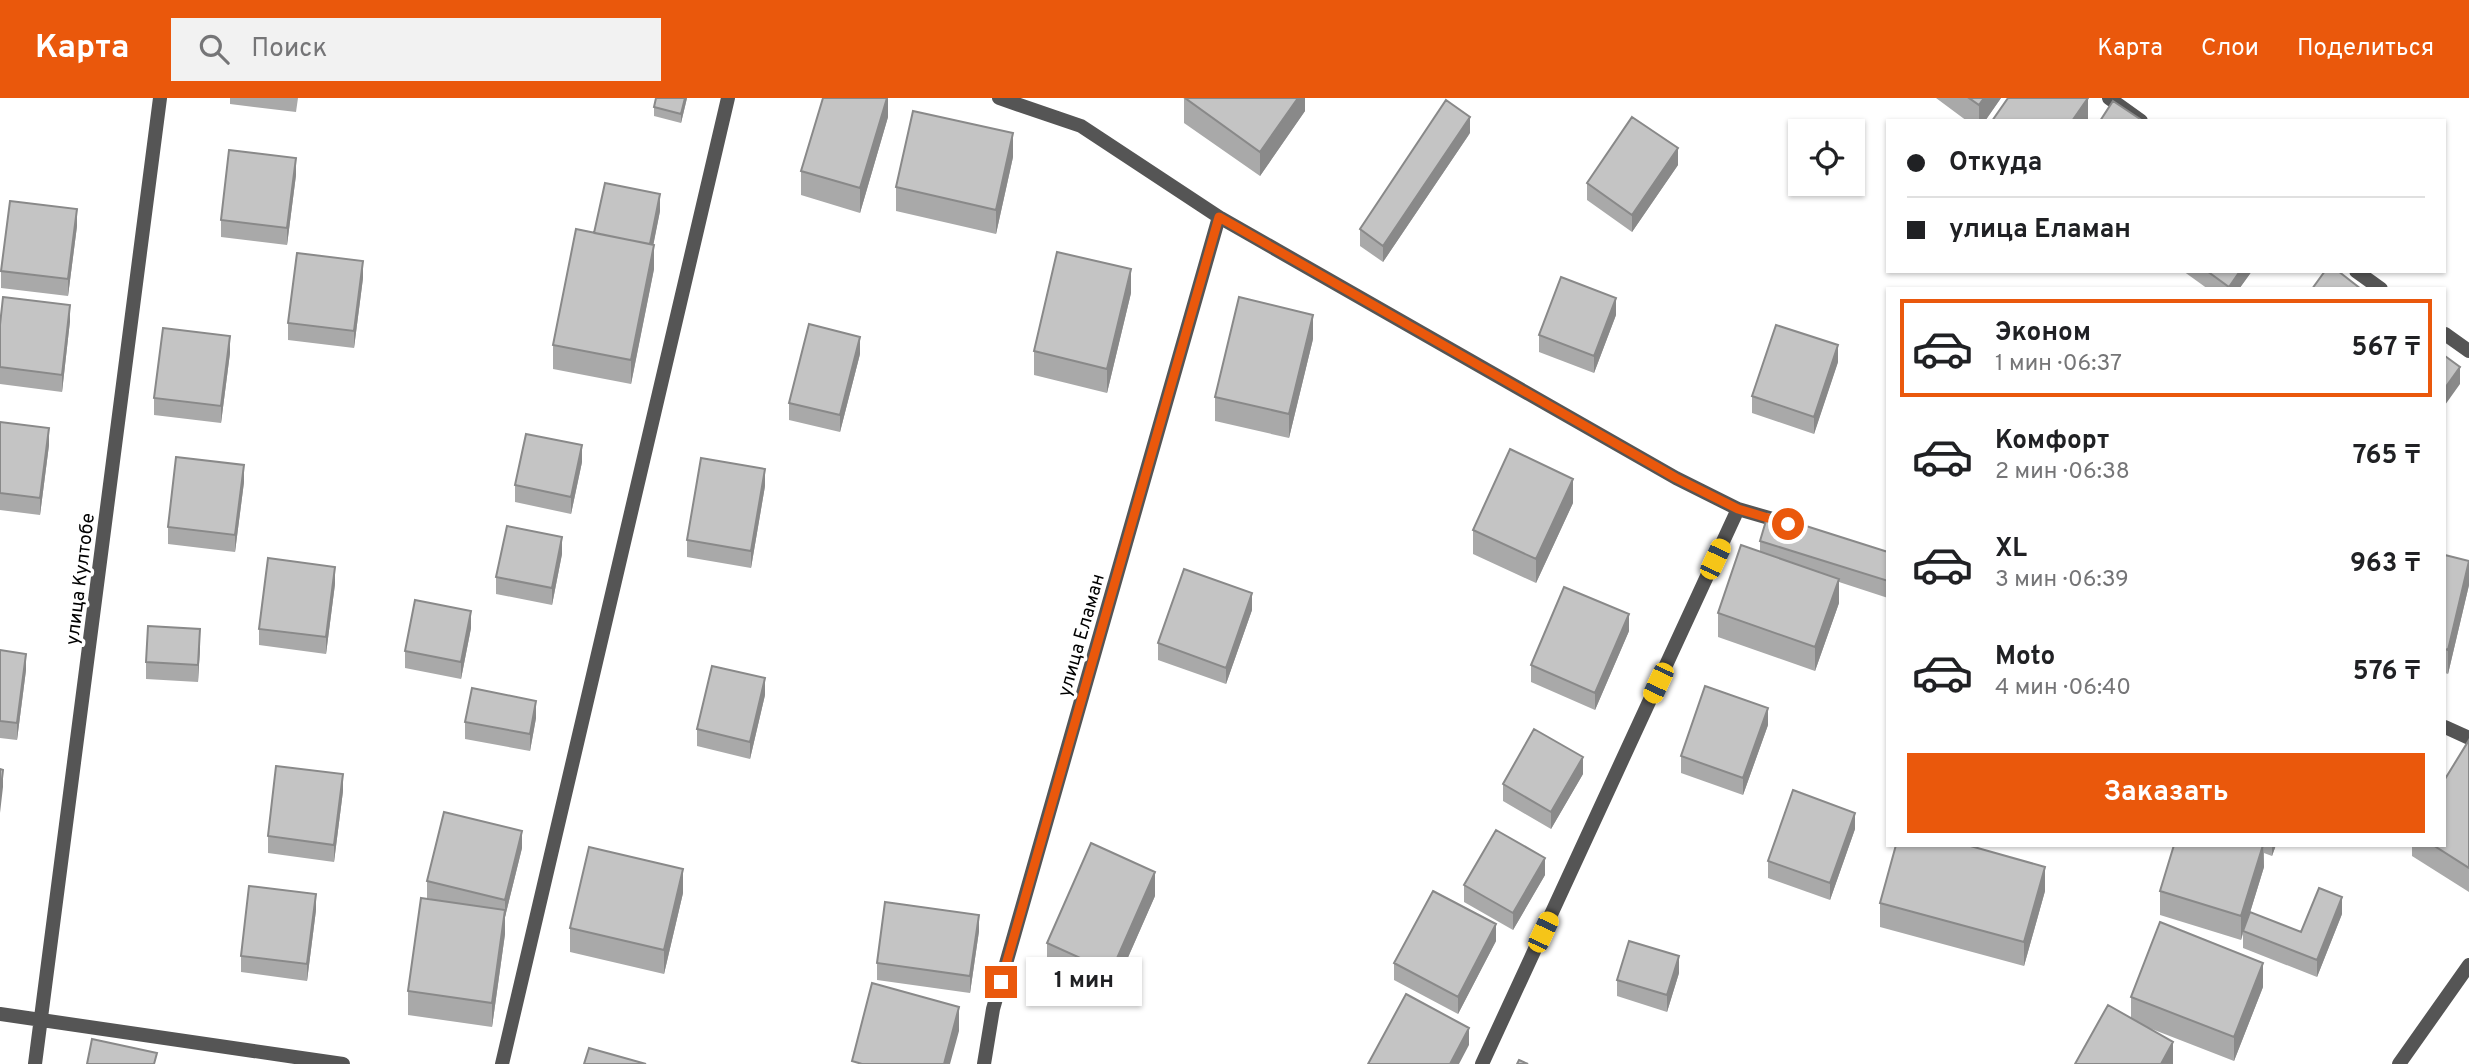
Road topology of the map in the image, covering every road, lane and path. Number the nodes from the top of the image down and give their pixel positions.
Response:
1 (160, 98) edge
2 (728, 98) edge
3 (999, 98) edge
4 (2109, 98) edge
5 (2138, 119) edge
6 (1219, 217) junction
7 (2359, 273) edge
8 (2378, 287) edge
9 (2446, 335) edge
10 (2469, 351) edge
11 (1738, 509) junction
12 (1801, 527) edge
13 (2446, 727) edge
14 (2469, 738) edge
15 (2469, 965) edge
16 (0, 1014) edge
17 (42, 1020) junction
18 (35, 1064) edge
19 (342, 1064) edge
20 (502, 1064) edge
21 (985, 1064) edge
22 (1482, 1064) edge
23 (2399, 1064) edge

1 - 17 street, улица Култобе
2 - 20 street
3 - 6 street
4 - 5 street
6 - 11 street
6 - 21 street, улица Еламан
7 - 8 street
9 - 10 street
11 - 12 street
11 - 22 street
13 - 14 street
15 - 23 street
16 - 17 street
17 - 18 street, улица Култобе
17 - 19 street

